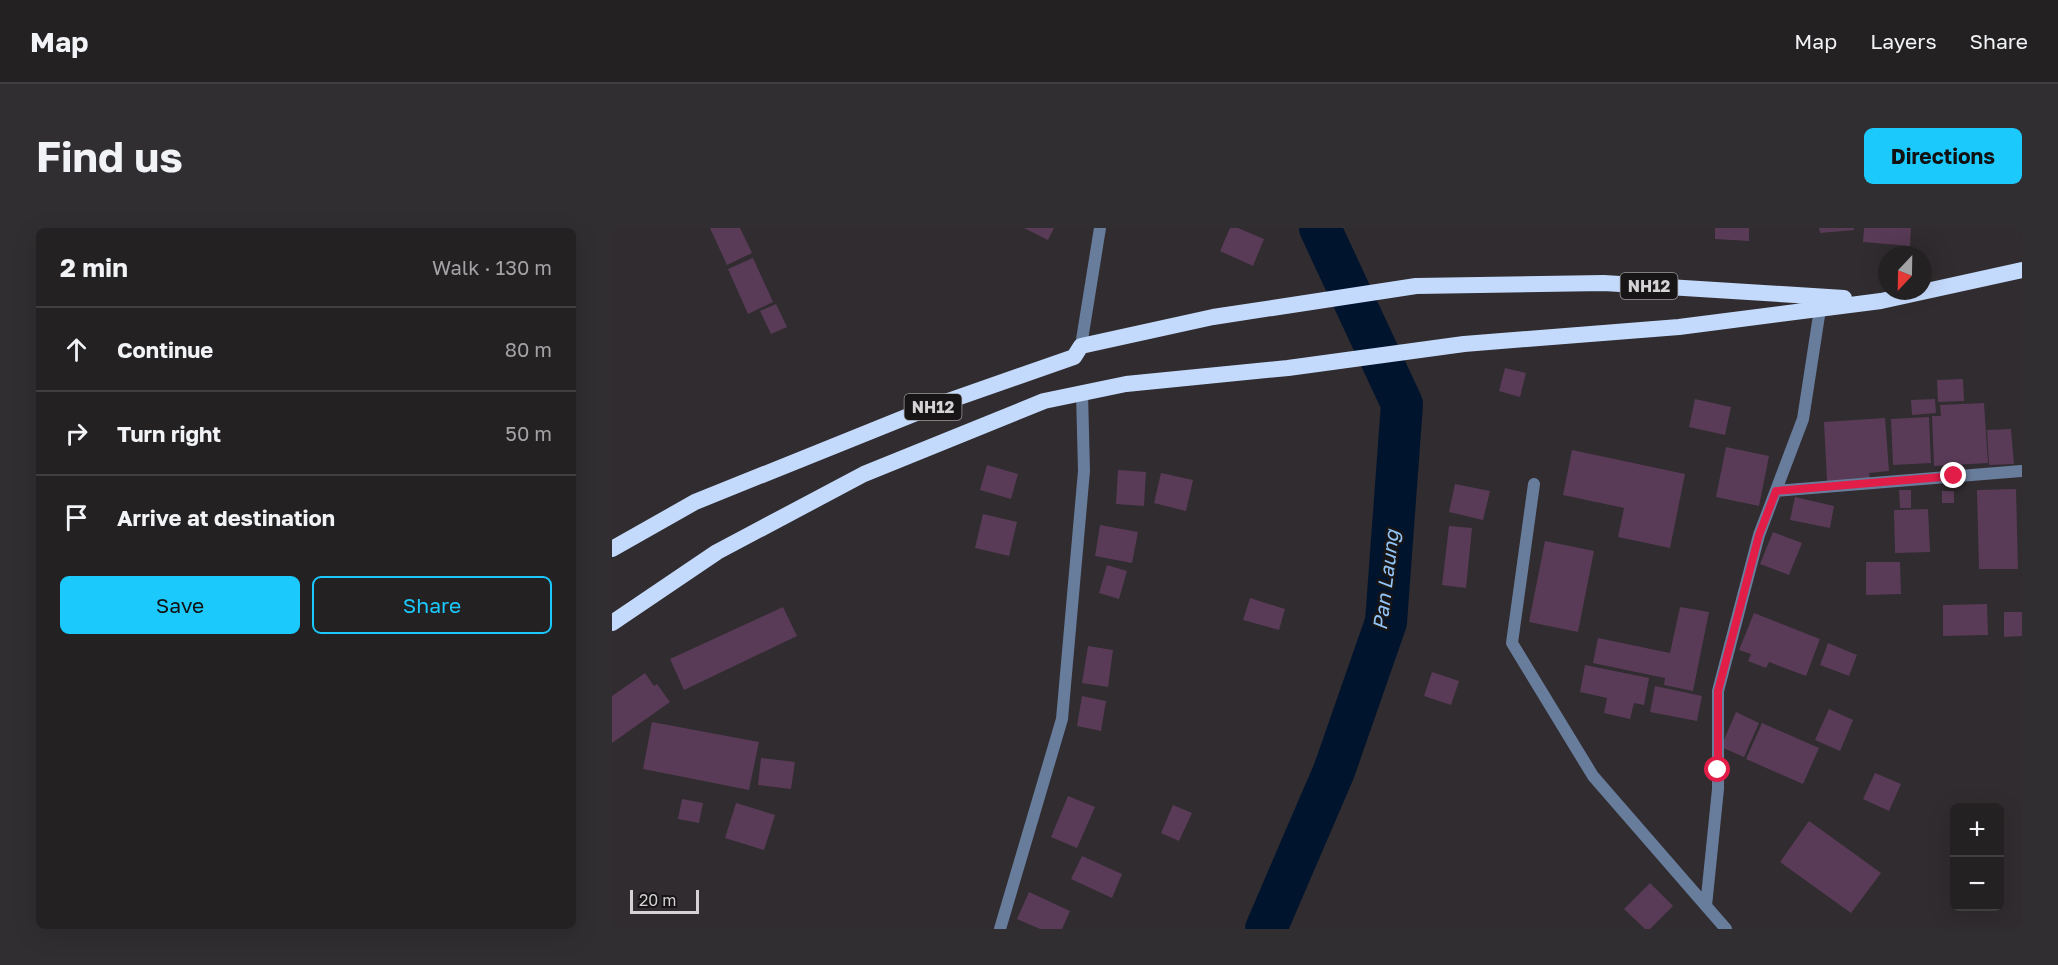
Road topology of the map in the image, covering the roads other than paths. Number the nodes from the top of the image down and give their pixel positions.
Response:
1 (1100, 228) edge
2 (2022, 270) edge
3 (1881, 301) junction
4 (1820, 309) junction
5 (1081, 346) junction
6 (1083, 393) junction
7 (2021, 471) edge
8 (1534, 484) dead end
9 (1776, 491) junction
10 (612, 549) edge
11 (612, 623) edge
12 (1706, 906) junction
13 (1000, 929) edge
14 (1726, 929) edge

1 - 5 street
2 - 3 highway, NH12
3 - 4 highway, NH12
3 - 5 highway, NH12
4 - 6 highway, NH12
4 - 9 street
5 - 10 highway, NH12
6 - 11 highway, NH12
6 - 13 street
7 - 9 street
8 - 12 street
9 - 12 street
12 - 14 street

